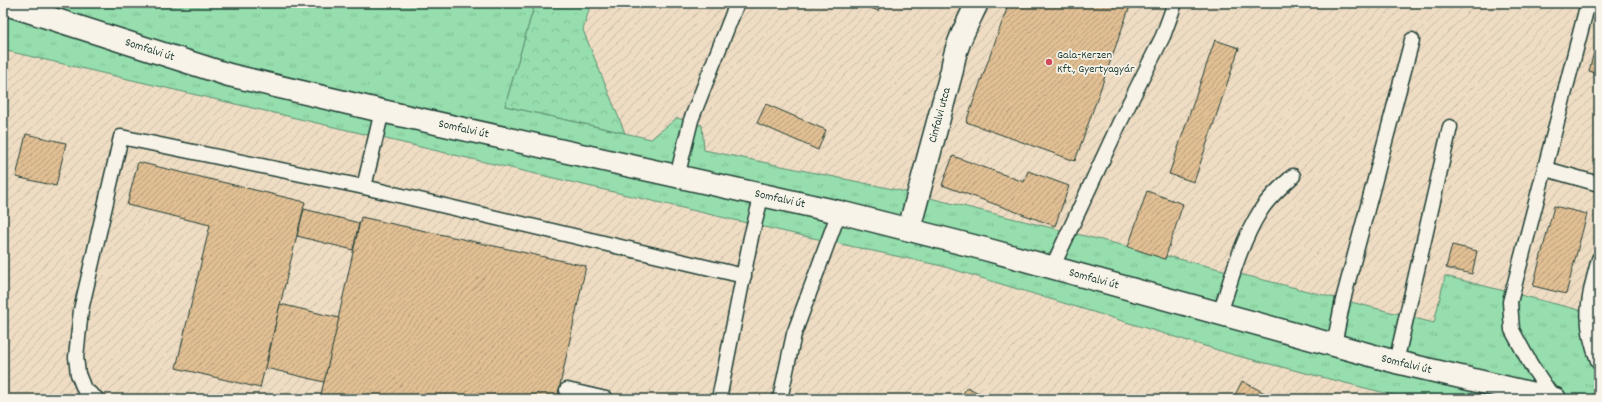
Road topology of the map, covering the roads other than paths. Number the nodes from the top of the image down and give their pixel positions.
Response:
1 (3, 3) edge
2 (737, 3) edge
3 (977, 3) edge
4 (1175, 3) edge
5 (1588, 3) edge
6 (1412, 40) dead end
7 (382, 111) junction
8 (1450, 128) dead end
9 (1546, 169) junction
10 (1293, 176) dead end
11 (677, 177) junction
12 (1599, 184) edge
13 (364, 187) junction
14 (762, 194) junction
15 (839, 212) junction
16 (909, 229) junction
17 (1599, 259) edge
18 (1052, 268) junction
19 (744, 276) junction
20 (1220, 314) junction
21 (1334, 345) junction
22 (1396, 362) junction
23 (1599, 362) edge
24 (567, 390) dead end
25 (97, 399) edge
26 (606, 399) edge
27 (719, 399) edge
28 (780, 399) edge
29 (1555, 399) edge

1 - 7 street, Somfalvi út
2 - 11 lane
3 - 16 street, Cinfalvi utca
4 - 18 lane
5 - 9 lane
6 - 21 lane
7 - 11 street, Somfalvi út
7 - 13 lane
8 - 22 lane
9 - 12 lane
9 - 29 lane
10 - 20 lane
11 - 14 street, Somfalvi út
13 - 19 lane
13 - 25 lane
14 - 15 street, Somfalvi út
14 - 19 lane
15 - 16 street, Somfalvi út
15 - 28 lane
16 - 18 street, Somfalvi út
17 - 23 lane
18 - 20 street, Somfalvi út
19 - 27 lane
20 - 21 street, Somfalvi út
21 - 22 street, Somfalvi út
22 - 29 street, Somfalvi út
24 - 26 lane

